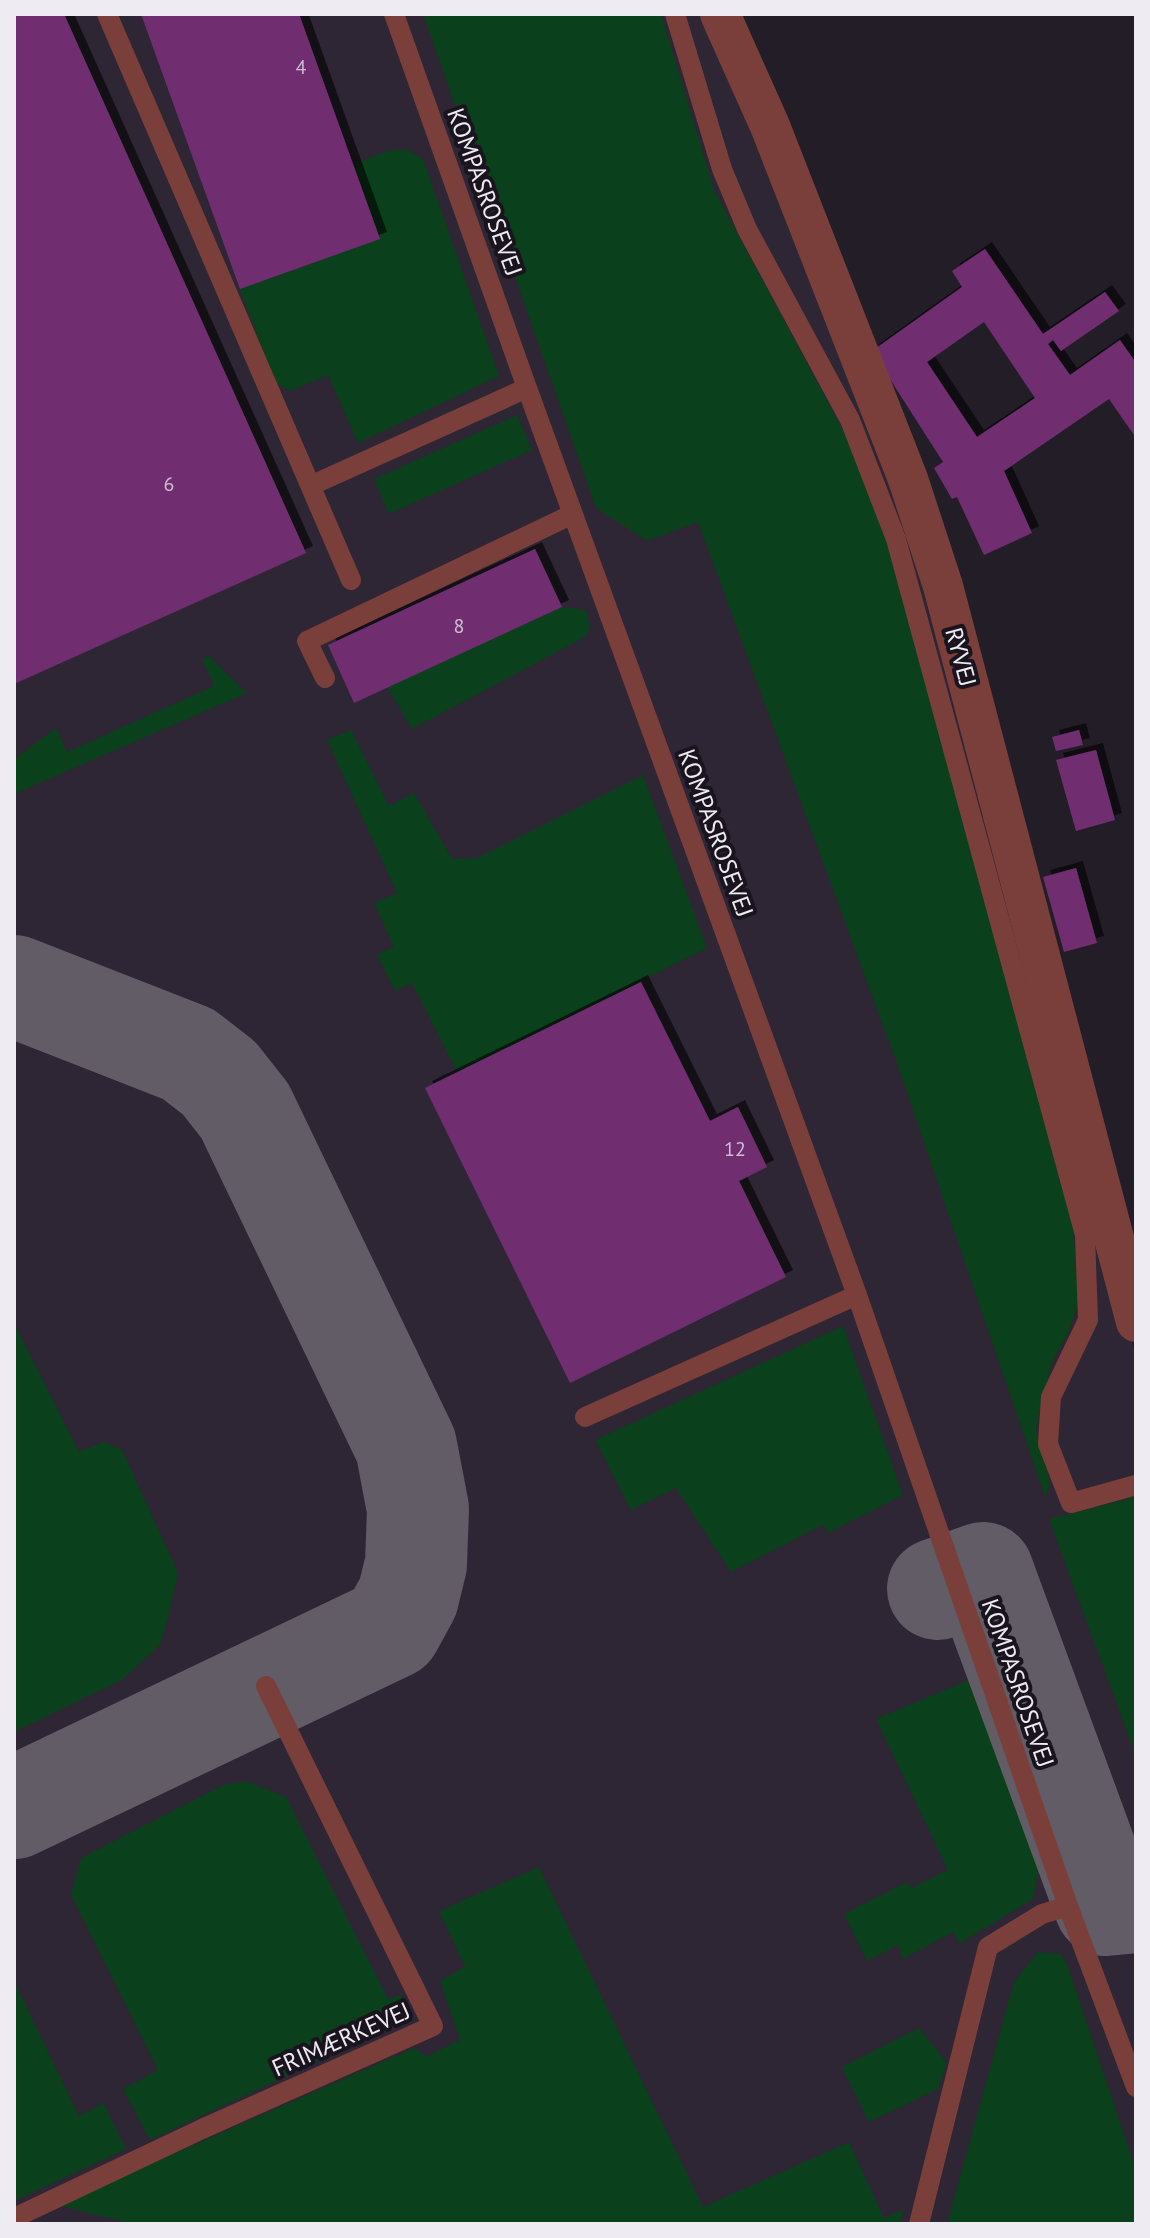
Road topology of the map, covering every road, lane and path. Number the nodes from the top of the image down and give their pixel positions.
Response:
1 (107, 14) edge
2 (394, 14) edge
3 (675, 14) edge
4 (720, 14) edge
5 (527, 388) junction
6 (312, 485) junction
7 (573, 514) junction
8 (351, 580) dead end
9 (325, 678) dead end
10 (857, 1295) junction
11 (1136, 1322) edge
12 (585, 1417) dead end
13 (1136, 1485) edge
14 (266, 1686) dead end
15 (1068, 1906) junction
16 (1136, 2087) edge
17 (14, 2218) edge
18 (919, 2224) edge

1 - 6 lane
2 - 5 lane, KOMPASROSEVEJ
3 - 13 lane
4 - 11 street, RYVEJ
5 - 6 lane
5 - 7 lane, KOMPASROSEVEJ
6 - 8 lane
7 - 9 lane
7 - 10 lane, KOMPASROSEVEJ
10 - 12 lane
10 - 15 lane, KOMPASROSEVEJ
14 - 17 lane, FRIMÆRKEVEJ
15 - 16 lane, KOMPASROSEVEJ
15 - 18 lane

